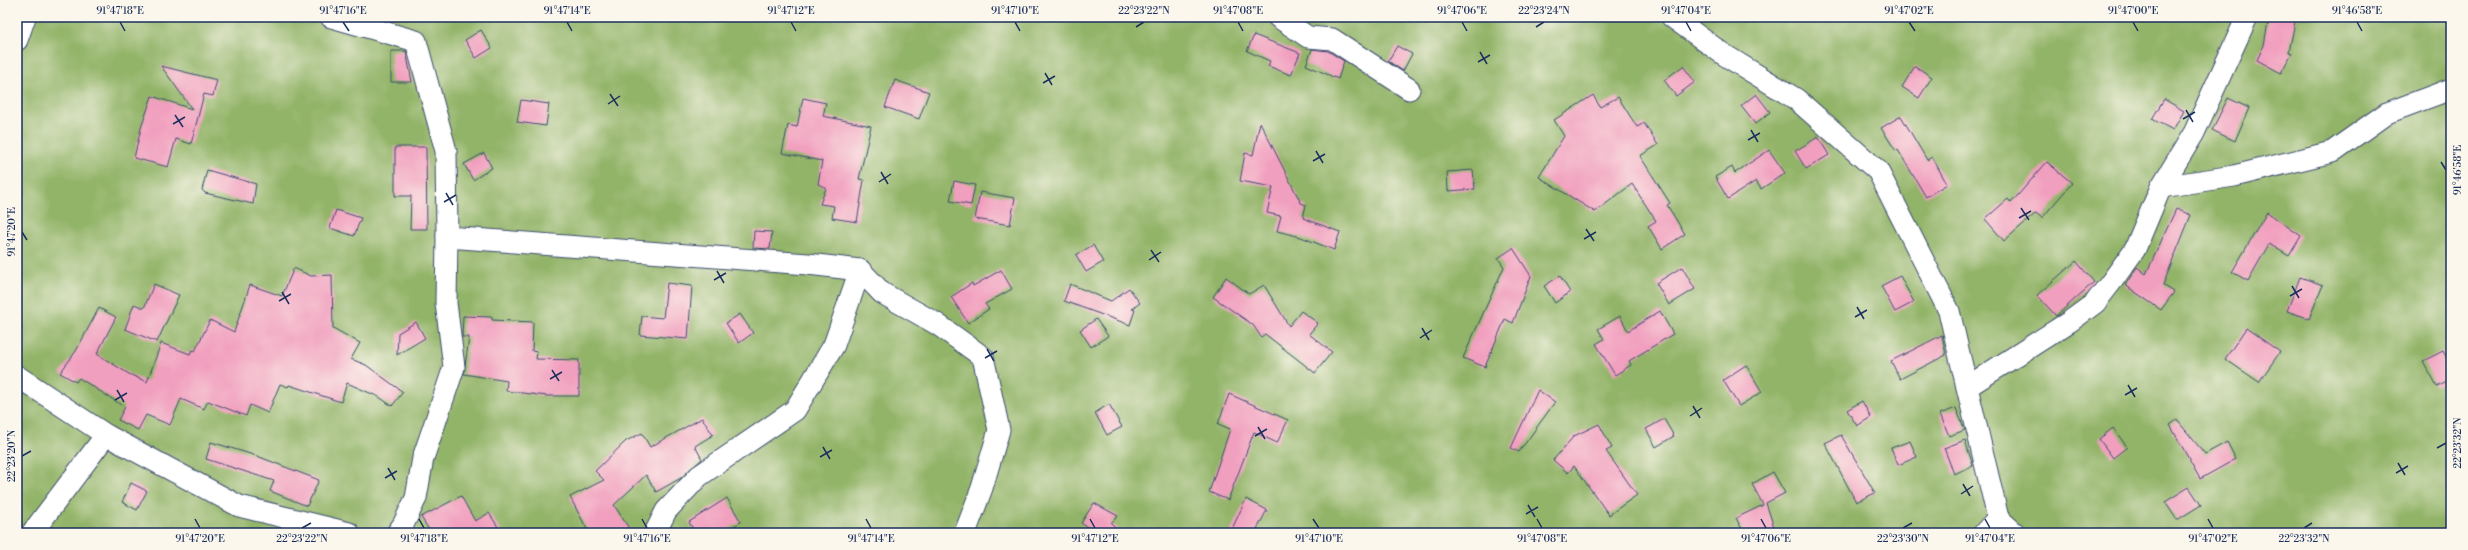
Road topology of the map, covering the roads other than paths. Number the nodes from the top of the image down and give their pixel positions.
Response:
1 (25, 17) edge
2 (331, 17) edge
3 (1278, 17) edge
4 (1672, 17) edge
5 (2247, 17) edge
6 (17, 40) edge
7 (1409, 89) dead end
8 (2451, 89) edge
9 (2161, 187) junction
10 (447, 237) junction
11 (860, 270) junction
12 (17, 376) edge
13 (1967, 387) junction
14 (106, 435) junction
15 (1998, 518) junction
16 (32, 533) edge
17 (350, 533) edge
18 (397, 533) edge
19 (655, 533) edge
20 (965, 533) edge
21 (1984, 533) edge
22 (2015, 533) edge

1 - 6 street
2 - 10 street
3 - 7 street
4 - 13 street
5 - 9 street
8 - 9 street
9 - 13 street
10 - 11 street
10 - 18 street
11 - 19 street
11 - 20 street
12 - 14 street
13 - 15 street
14 - 16 street
14 - 17 street
15 - 21 street
15 - 22 street

